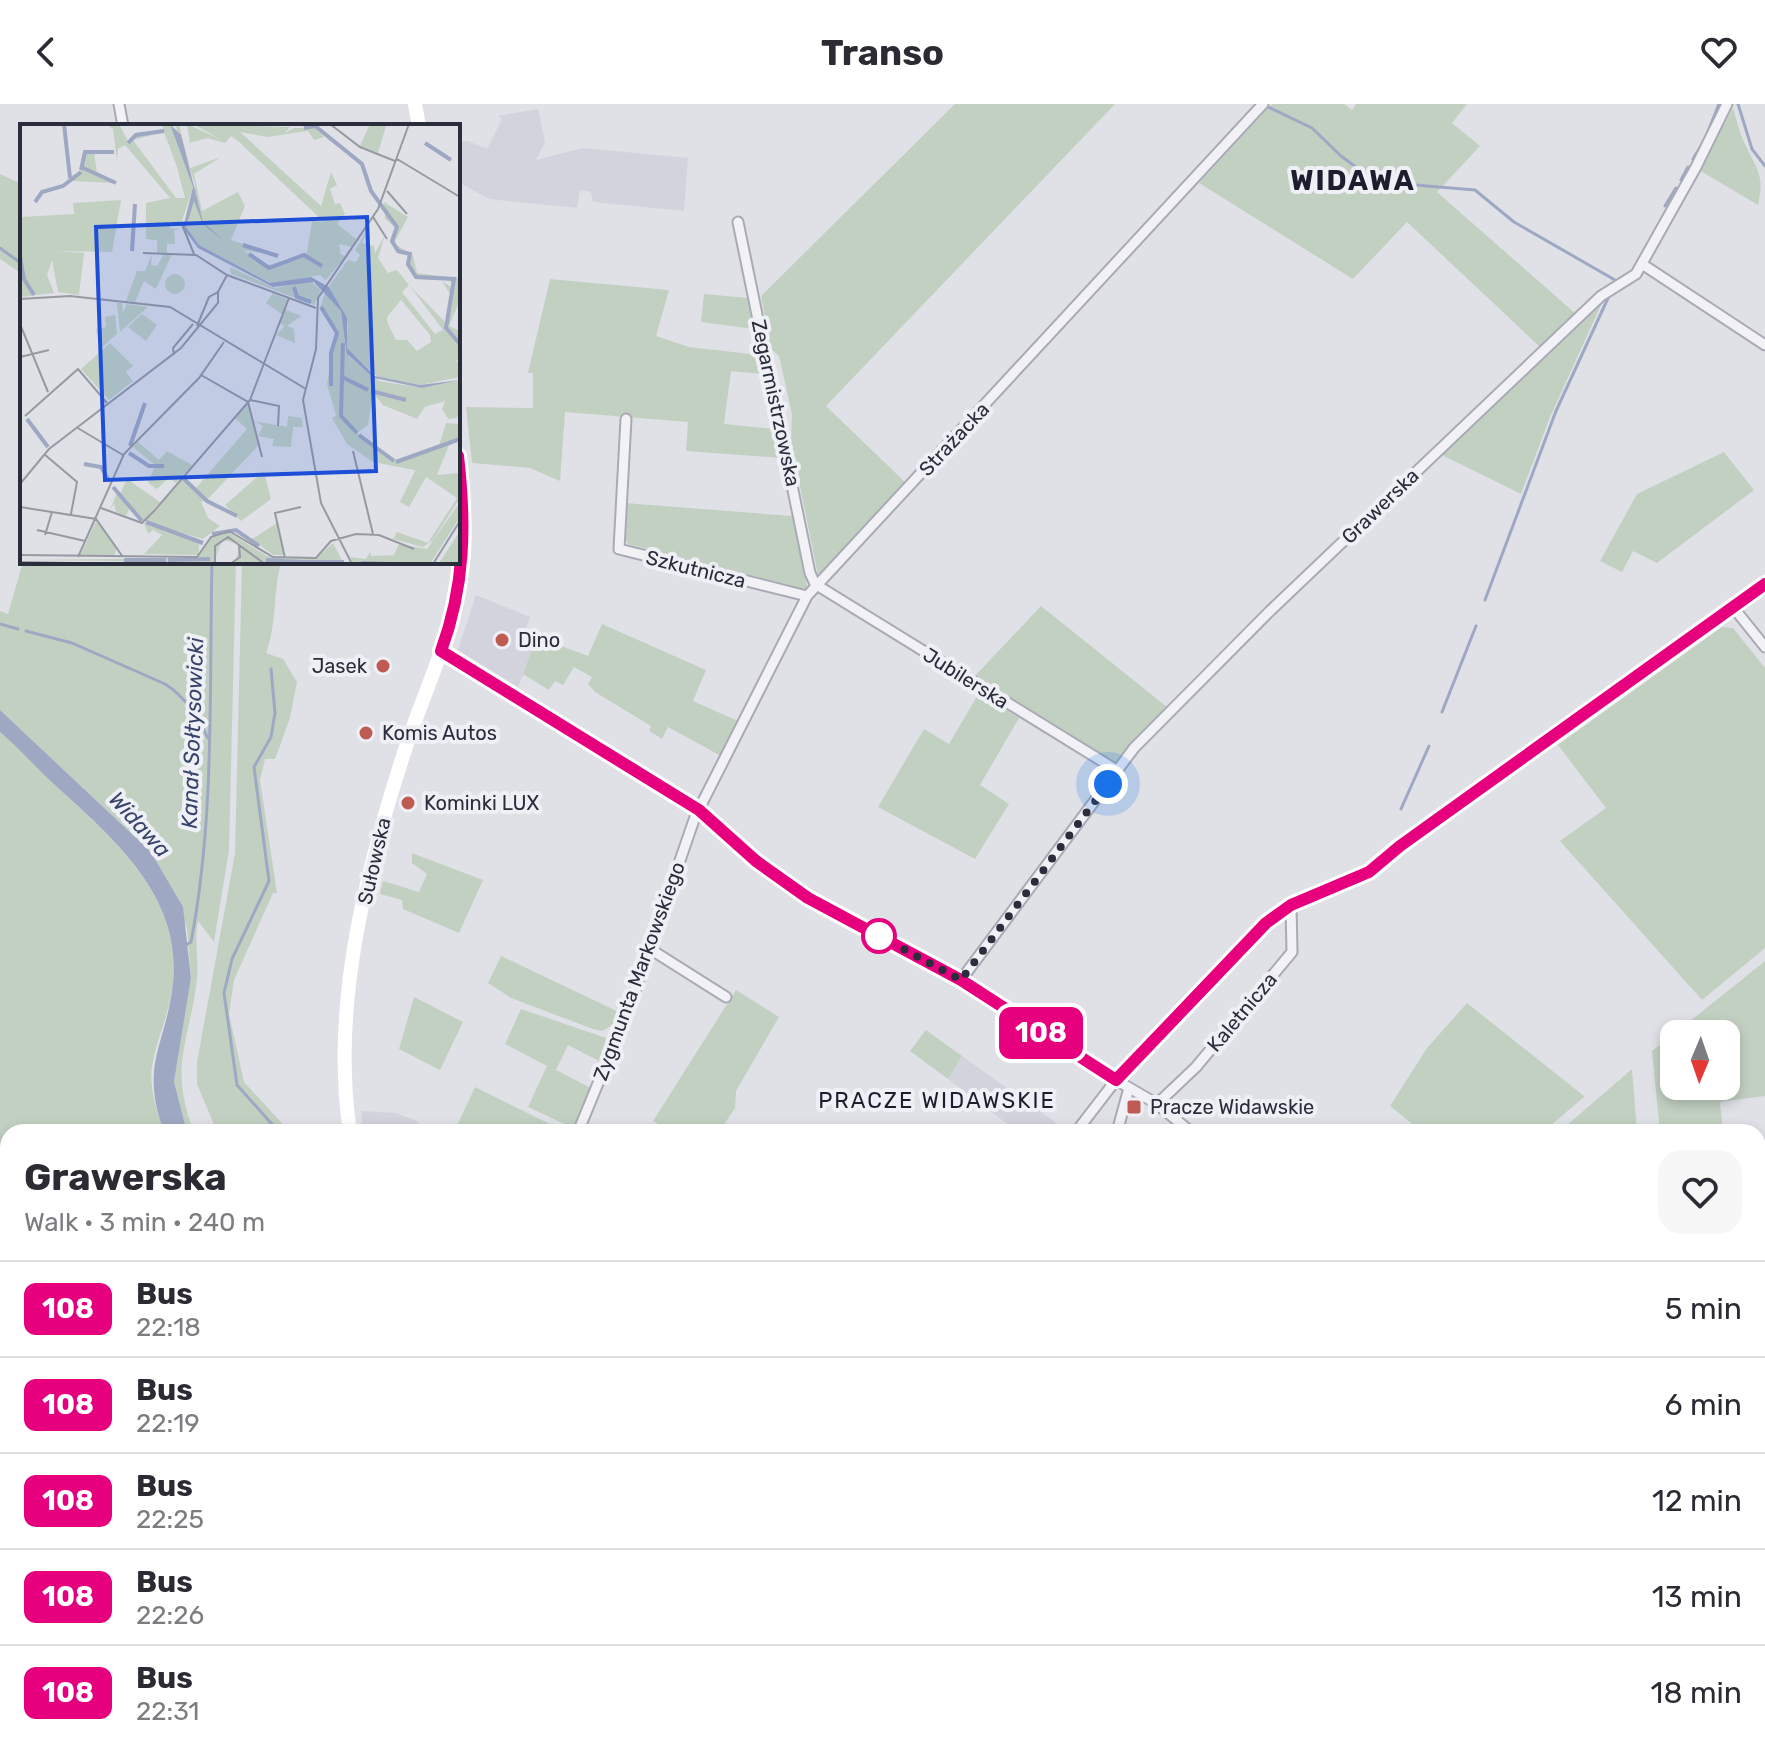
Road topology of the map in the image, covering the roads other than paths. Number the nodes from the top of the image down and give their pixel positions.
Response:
1 (119, 104) edge
2 (415, 104) edge
3 (1263, 104) edge
4 (1727, 104) edge
5 (123, 124) edge
6 (419, 124) edge
7 (738, 222) dead end
8 (1642, 264) junction
9 (1765, 345) edge
10 (626, 419) dead end
11 (460, 490) edge
12 (815, 584) junction
13 (1765, 584) edge
14 (807, 596) junction
15 (1733, 607) junction
16 (1765, 647) edge
17 (441, 651) junction
18 (1118, 771) junction
19 (699, 810) junction
20 (1291, 905) junction
21 (650, 949) junction
22 (961, 980) junction
23 (726, 997) dead end
24 (1116, 1080) junction
25 (1129, 1088) junction
26 (1159, 1102) junction
27 (350, 1124) edge
28 (581, 1124) edge
29 (1082, 1124) edge
30 (1119, 1124) edge
31 (1182, 1124) edge

1 - 5 street
2 - 6 main road
3 - 12 street, Strażacka
4 - 8 street, Grawerska
7 - 12 street, Zegarmistrzowska
8 - 9 street
8 - 18 street, Grawerska
10 - 14 street, Szkutnicza
11 - 17 main road, Sułowska
12 - 14 street, Strażacka
12 - 18 street, Jubilerska
13 - 15 street
14 - 19 street, Strażacka
15 - 16 street
15 - 20 street
17 - 19 street
17 - 27 main road, Sułowska
18 - 22 street, Grawerska
19 - 21 street, Zygmunta Markowskiego
19 - 22 street
20 - 24 street
20 - 26 street, Kaletnicza
21 - 23 street
21 - 28 street, Zygmunta Markowskiego
22 - 24 street
24 - 25 street
24 - 29 street
25 - 26 street
25 - 30 street
26 - 31 street

